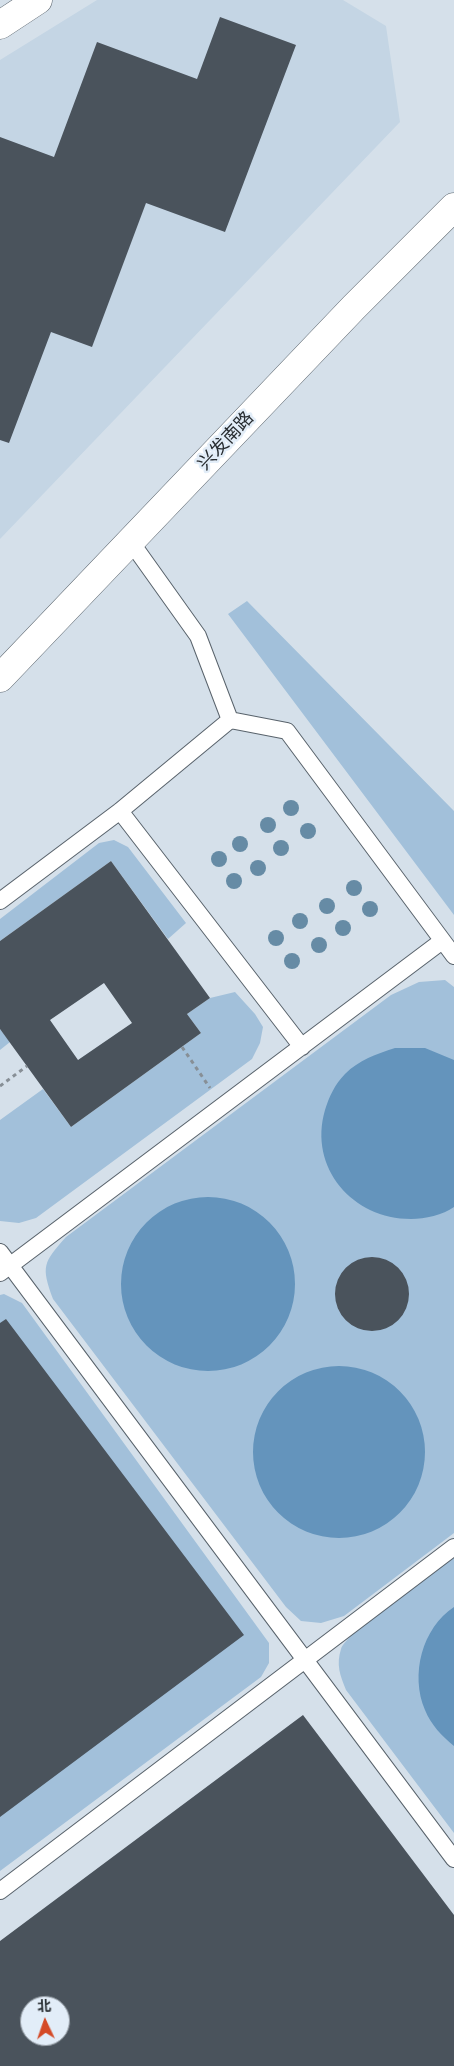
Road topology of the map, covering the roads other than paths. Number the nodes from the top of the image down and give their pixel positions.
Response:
1 (38, 0) edge
2 (0, 25) edge
3 (454, 207) edge
4 (131, 542) junction
5 (0, 678) edge
6 (230, 720) junction
7 (120, 811) junction
8 (0, 901) edge
9 (442, 941) junction
10 (454, 956) edge
11 (302, 1047) junction
12 (3, 1263) edge
13 (454, 1547) edge
14 (306, 1661) junction
15 (454, 1859) edge
16 (0, 1891) edge

1 - 2 street
3 - 4 street, 兴发南路
4 - 5 street, 兴发南路
4 - 6 lane
6 - 7 lane
6 - 9 lane
7 - 8 lane
7 - 11 lane
9 - 10 lane
9 - 11 lane
11 - 12 lane
12 - 14 lane
13 - 14 lane
14 - 15 lane
14 - 16 lane

